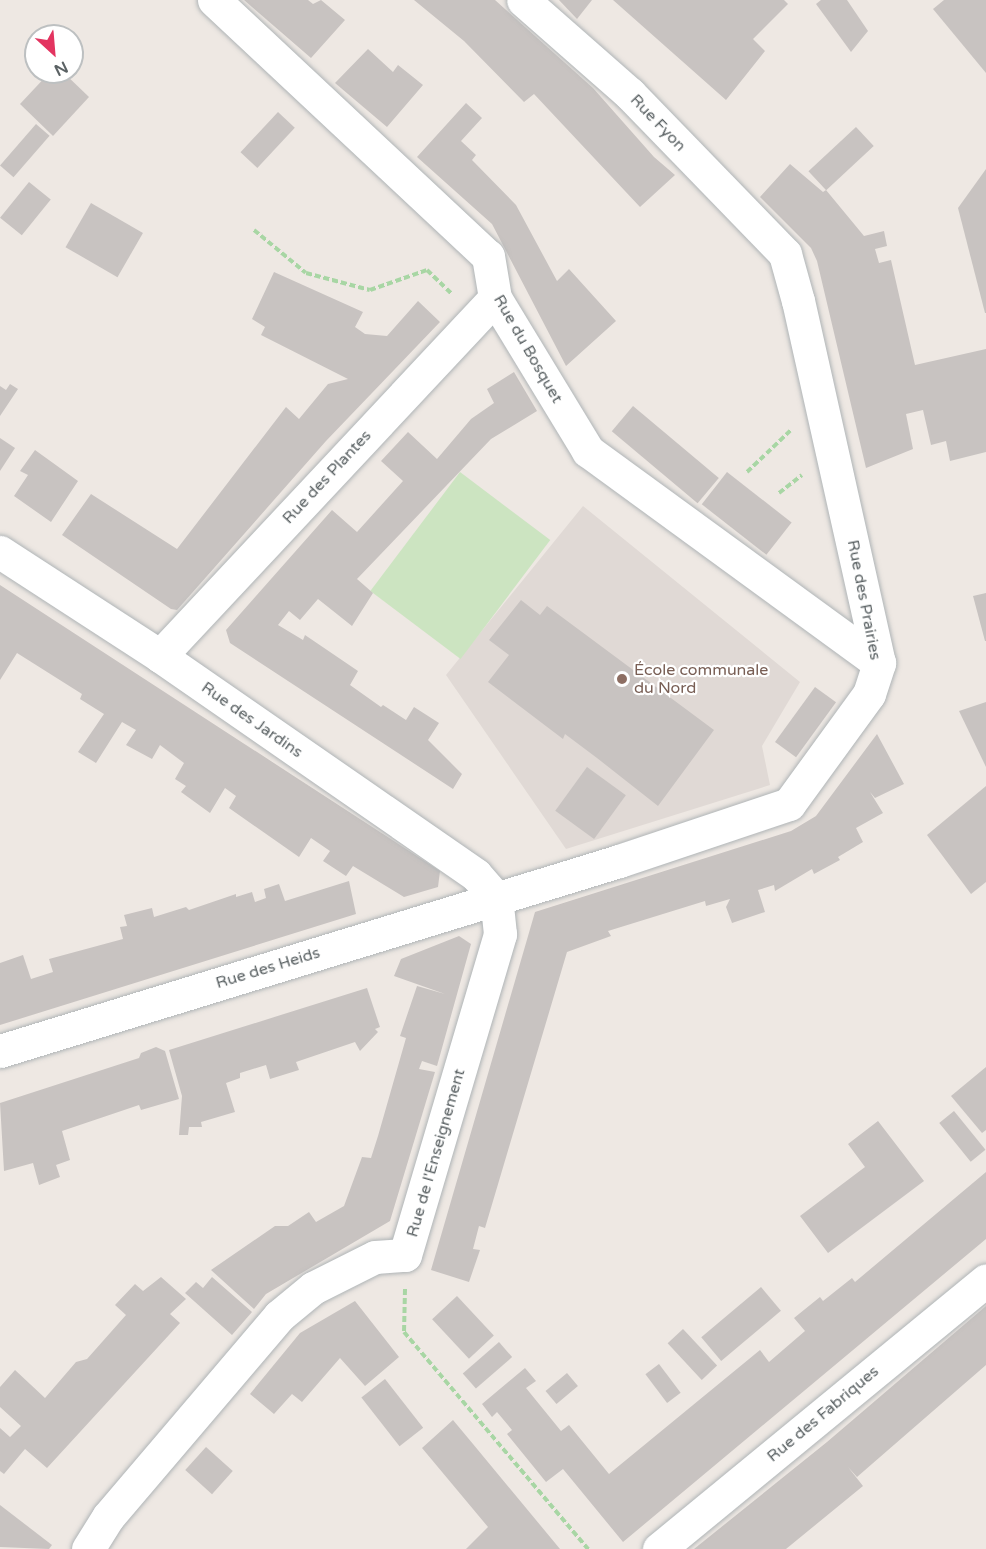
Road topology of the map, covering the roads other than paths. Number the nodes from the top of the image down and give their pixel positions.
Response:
1 (214, 0) edge
2 (524, 0) edge
3 (784, 254) joint
4 (486, 308) junction
5 (0, 552) edge
6 (160, 656) junction
7 (879, 663) junction
8 (535, 885) joint
9 (496, 898) junction
10 (0, 1051) edge
11 (986, 1280) edge
12 (88, 1549) edge
13 (659, 1549) edge

1 - 4 street, Rue du Bosquet
2 - 3 street, Rue Fyon
3 - 7 street, Rue des Prairies
4 - 6 street, Rue des Plantes
4 - 7 street, Rue du Bosquet
5 - 6 street, Rue des Jardins
6 - 9 street, Rue des Jardins
7 - 8 street, Rue des Prairies
8 - 9 street, Rue des Heids
9 - 10 street, Rue des Heids
9 - 12 street, Rue de l'Enseignement
11 - 13 street, Rue des Fabriques

